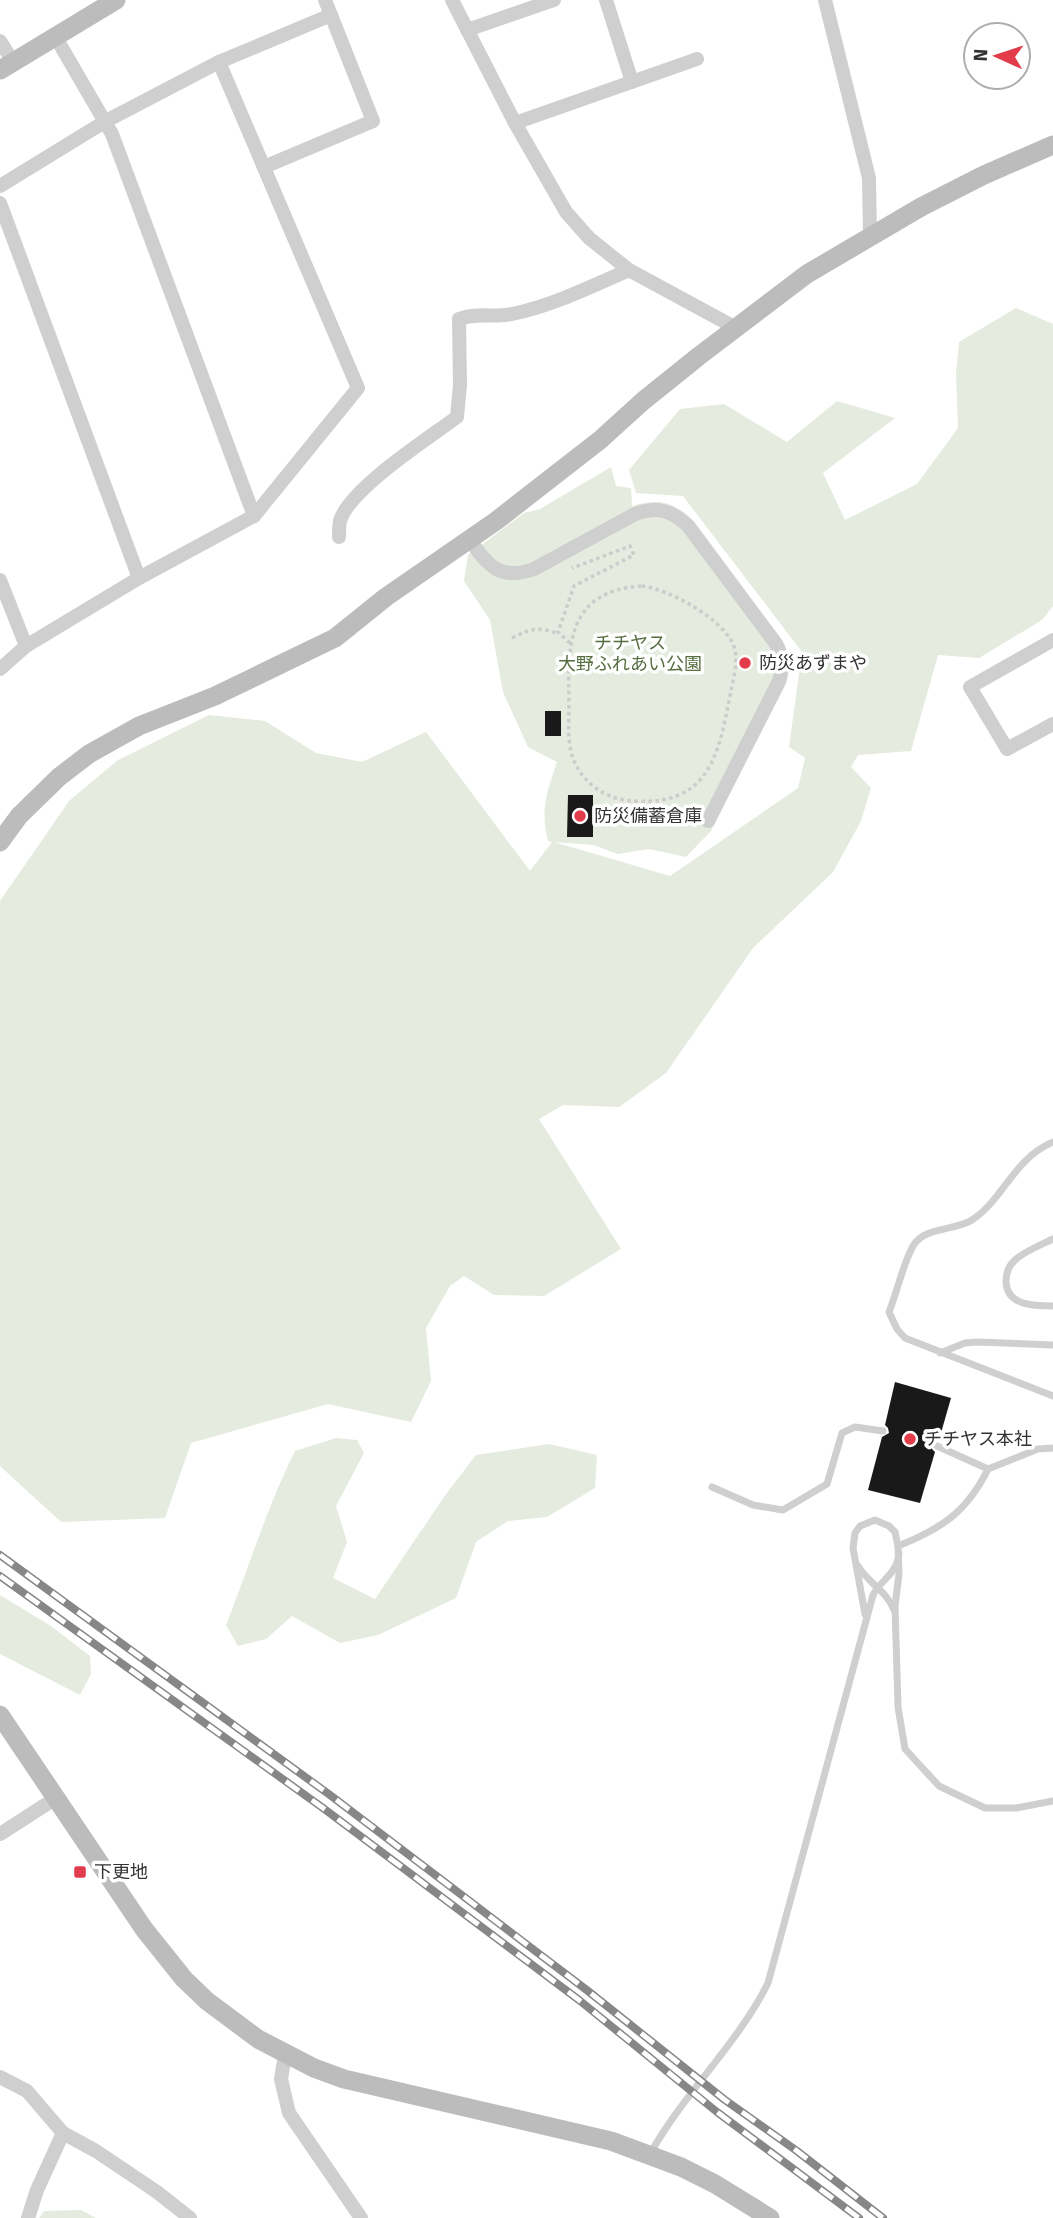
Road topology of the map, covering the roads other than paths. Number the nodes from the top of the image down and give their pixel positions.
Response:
1 (116, 0) edge
2 (325, 0) edge
3 (452, 0) edge
4 (554, 0) edge
5 (606, 0) edge
6 (825, 0) edge
7 (331, 15) junction
8 (467, 30) junction
9 (55, 36) junction
10 (0, 41) edge
11 (696, 59) dead end
12 (219, 62) junction
13 (6, 66) edge
14 (632, 82) junction
15 (106, 121) junction
16 (515, 123) junction
17 (1053, 145) edge
18 (264, 167) junction
19 (0, 186) edge
20 (0, 203) edge
21 (870, 236) junction
22 (629, 270) junction
23 (736, 328) junction
24 (254, 516) junction
25 (339, 537) dead end
26 (469, 539) junction
27 (139, 578) junction
28 (0, 580) edge
29 (1053, 640) edge
30 (26, 646) junction
31 (0, 669) edge
32 (1053, 724) edge
33 (708, 821) dead end
34 (0, 842) edge
35 (1053, 1142) edge
36 (1053, 1239) edge
37 (1053, 1306) edge
38 (1053, 1345) edge
39 (939, 1353) junction
40 (1053, 1396) edge
41 (883, 1431) dead end
42 (937, 1446) dead end
43 (1053, 1448) edge
44 (988, 1469) junction
45 (712, 1487) dead end
46 (853, 1548) junction
47 (898, 1550) junction
48 (878, 1588) junction
49 (896, 1621) junction
50 (863, 1632) junction
51 (0, 1715) edge
52 (56, 1798) junction
53 (1053, 1801) edge
54 (0, 1834) edge
55 (285, 2055) junction
56 (0, 2077) edge
57 (63, 2133) junction
58 (649, 2154) junction
59 (27, 2218) edge
60 (190, 2218) edge
61 (361, 2218) edge
62 (770, 2218) edge

1 - 9 street
2 - 7 street
3 - 8 street
4 - 8 street
5 - 14 street
6 - 21 street
7 - 12 street
7 - 18 street
8 - 16 street
9 - 13 street
9 - 15 street
10 - 13 street
11 - 14 street
12 - 15 street
12 - 18 street
14 - 16 street
15 - 19 street
15 - 24 street
16 - 22 street
17 - 21 street
18 - 24 street
20 - 27 street
21 - 23 street
22 - 23 street
22 - 25 street
23 - 26 street
24 - 27 street
26 - 33 street
26 - 34 street
27 - 30 street
28 - 30 street
29 - 32 street
30 - 31 street
35 - 39 lane
36 - 37 lane
38 - 39 lane
39 - 40 lane
41 - 45 lane
42 - 44 lane
43 - 44 lane
44 - 47 lane
46 - 47 lane
46 - 48 lane
46 - 50 lane
47 - 48 lane
47 - 49 lane
48 - 49 lane
48 - 50 lane
49 - 53 lane
50 - 58 lane
51 - 52 street
52 - 54 street
52 - 55 street
55 - 58 street
55 - 61 street
56 - 57 street
57 - 59 street
57 - 60 street
58 - 62 street

